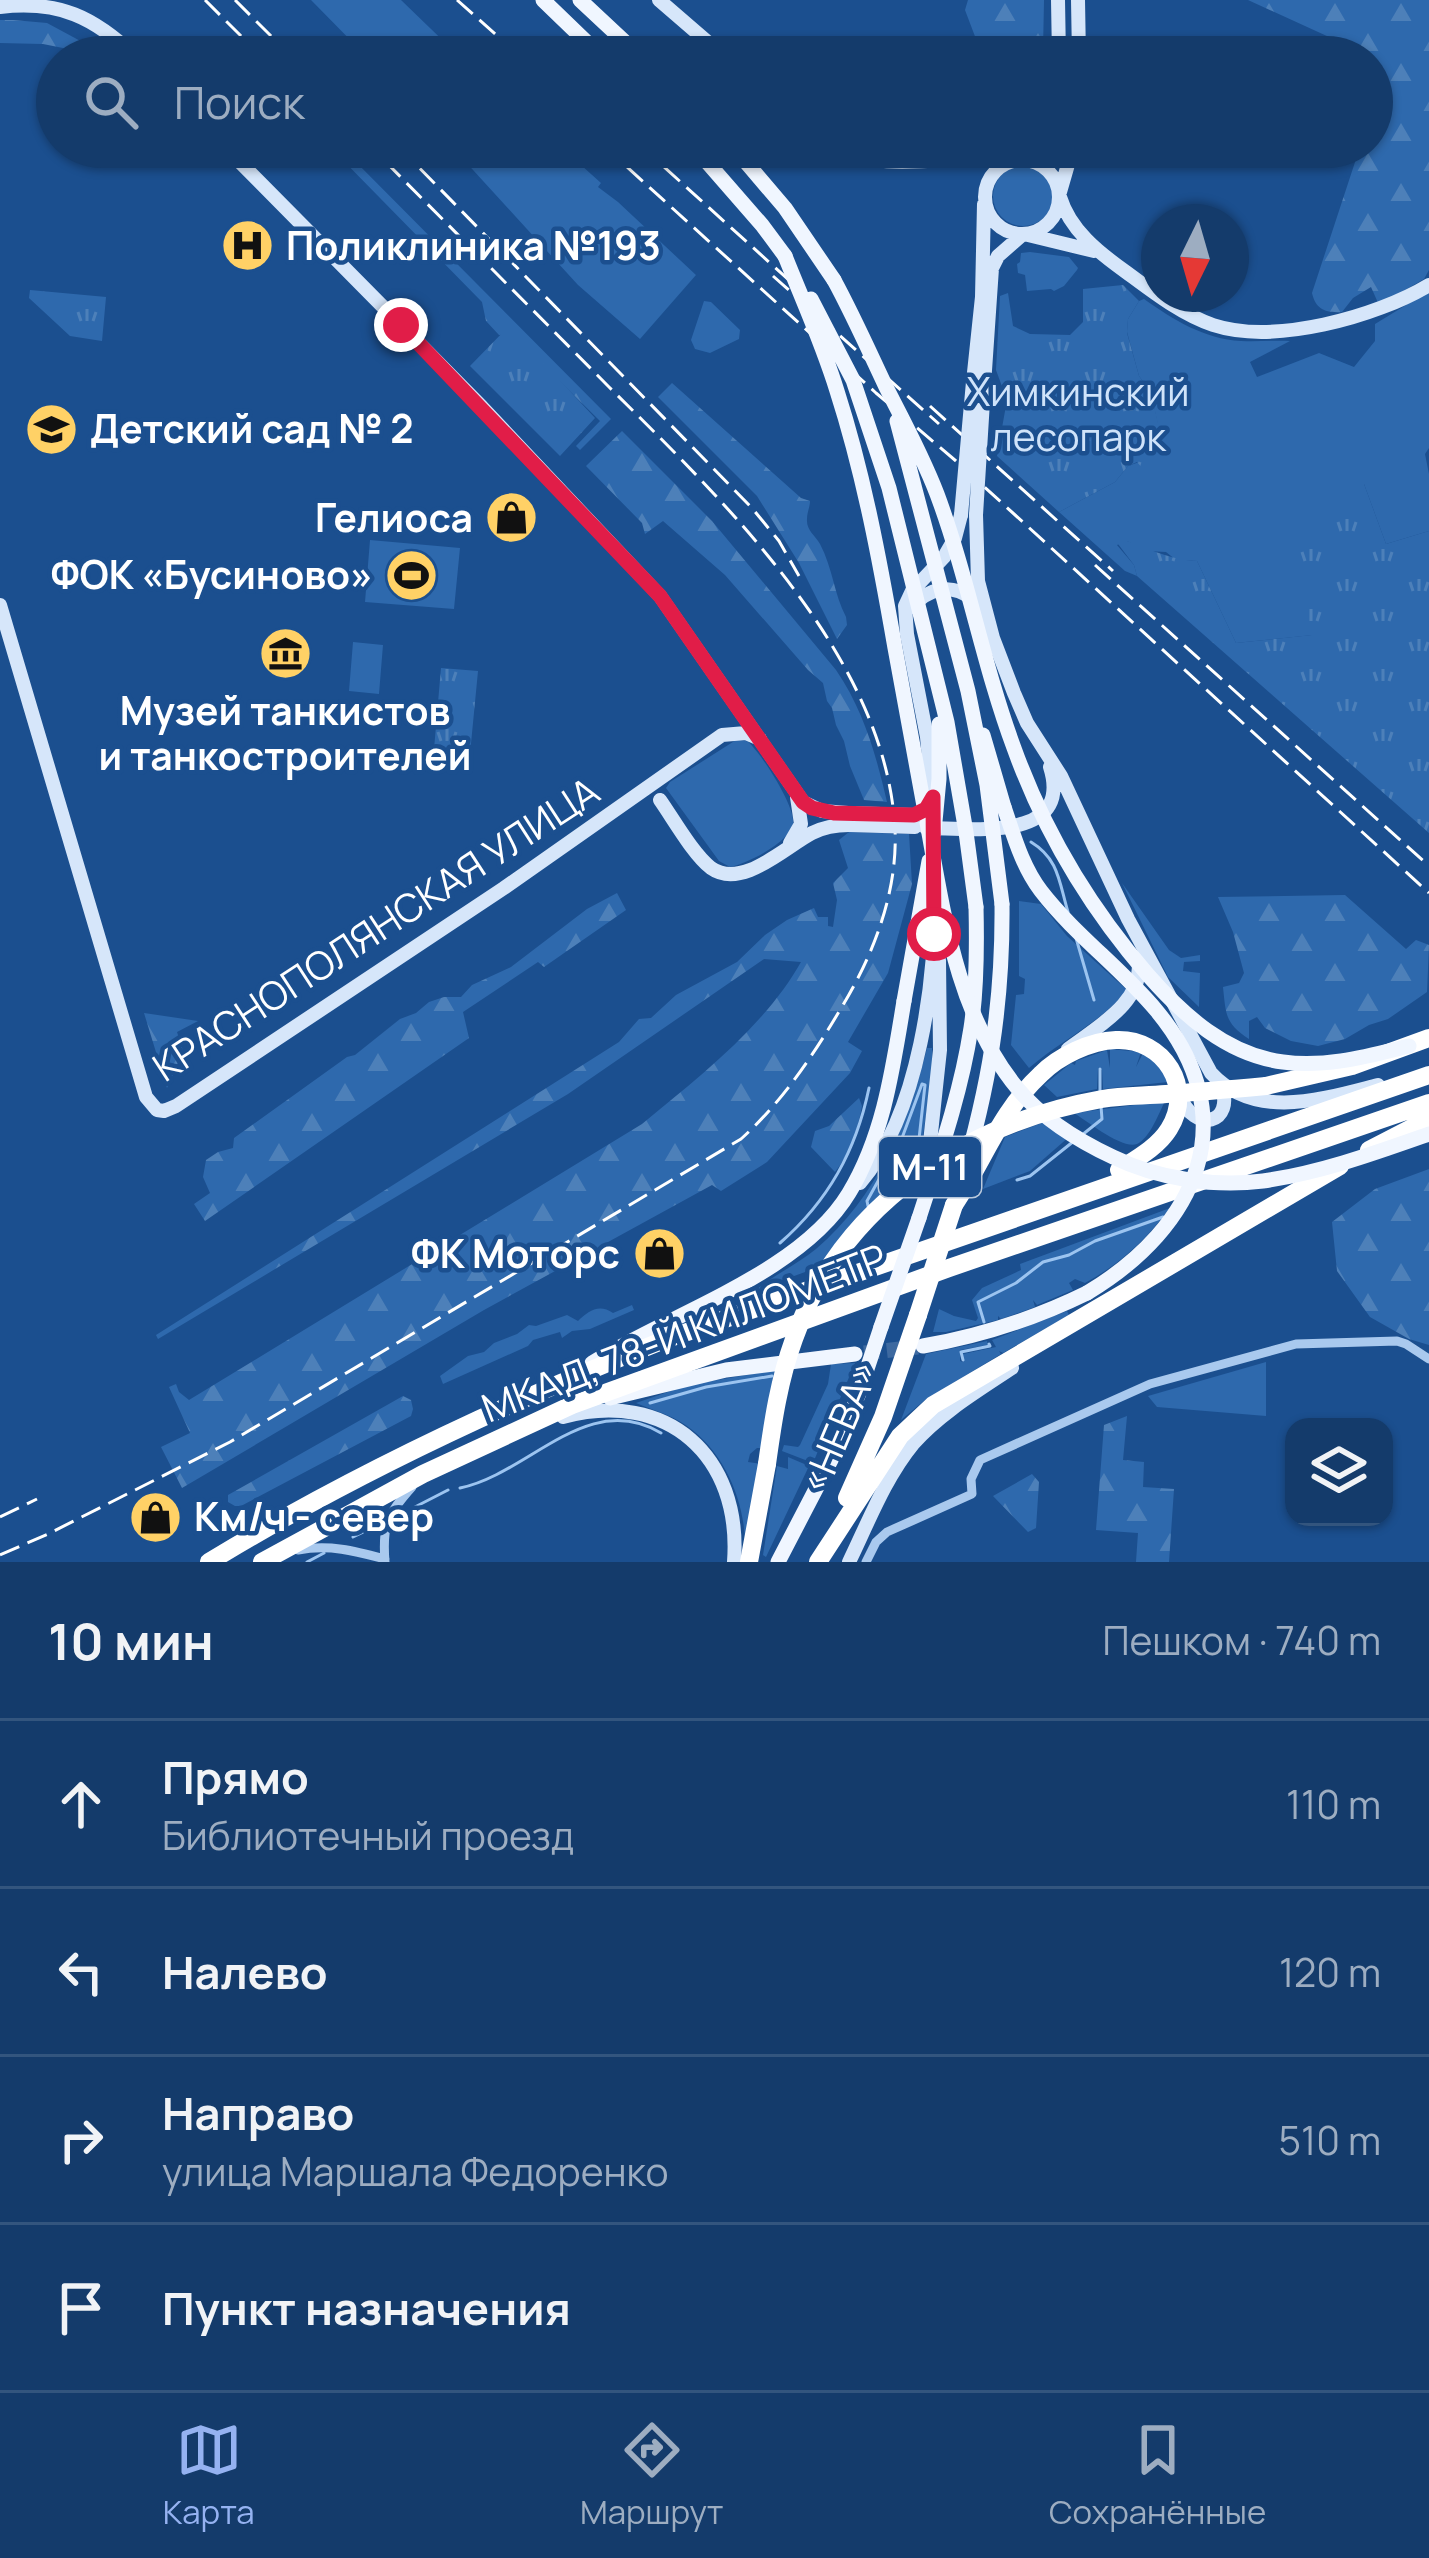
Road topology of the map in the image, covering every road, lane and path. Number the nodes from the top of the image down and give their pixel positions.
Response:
1 (580, 0) edge
2 (659, 0) edge
3 (1058, 0) edge
4 (1078, 0) edge
5 (547, 3) edge
6 (0, 7) edge
7 (113, 36) edge
8 (581, 36) edge
9 (619, 36) edge
10 (701, 36) edge
11 (1059, 36) edge
12 (1079, 36) edge
13 (246, 168) edge
14 (712, 168) edge
15 (751, 168) edge
16 (971, 168) edge
17 (1001, 168) edge
18 (1046, 168) edge
19 (1067, 168) edge
20 (1060, 194) junction
21 (985, 195) junction
22 (1024, 234) junction
23 (1098, 252) junction
24 (785, 256) junction
25 (1429, 285) edge
26 (979, 384) junction
27 (886, 386) junction
28 (968, 515) junction
29 (0, 605) edge
30 (905, 622) junction
31 (993, 638) junction
32 (935, 673) junction
33 (968, 691) junction
34 (731, 698) junction
35 (722, 735) junction
36 (760, 739) junction
37 (1044, 750) junction
38 (662, 776) junction
39 (795, 792) junction
40 (933, 797) junction
41 (630, 800) junction
42 (660, 800) junction
43 (849, 819) junction
44 (915, 821) junction
45 (933, 828) junction
46 (785, 849) junction
47 (935, 907) junction
48 (1128, 919) junction
49 (1429, 1038) edge
50 (1409, 1046) junction
51 (1045, 1070) junction
52 (1429, 1073) edge
53 (1219, 1080) junction
54 (1179, 1095) junction
55 (1429, 1103) edge
56 (1429, 1119) edge
57 (1429, 1134) edge
58 (848, 1195) junction
59 (955, 1205) junction
60 (1045, 1208) junction
61 (919, 1218) junction
62 (1108, 1304) junction
63 (923, 1346) tunnel mouth
64 (855, 1354) tunnel mouth
65 (1429, 1359) edge
66 (569, 1378) junction
67 (572, 1406) junction
68 (523, 1427) junction
69 (423, 1474) junction
70 (266, 1560) edge
71 (385, 1560) edge
72 (209, 1562) edge
73 (734, 1562) edge
74 (749, 1562) edge
75 (778, 1562) edge
76 (817, 1562) edge
77 (849, 1562) edge
78 (866, 1562) edge

1 - 9 main road
2 - 10 street
3 - 11 street
4 - 12 street
5 - 8 main road
6 - 7 street
13 - 34 street
14 - 24 main road
15 - 27 main road, bridge
16 - 21 street
17 - 21 street
18 - 20 street
19 - 20 street
20 - 22 street
20 - 23 street
21 - 22 street
21 - 26 street
22 - 23 street
22 - 26 street
23 - 25 street
24 - 32 main road, bridge
24 - 57 main road, bridge
26 - 28 street, bridge
27 - 33 main road, bridge
27 - 50 main road, bridge
28 - 30 street
28 - 31 street
29 - 41 street, КРАСНОПОЛЯНСКАЯ УЛИЦА
30 - 31 street
30 - 40 street
31 - 37 street
32 - 58 main road, bridge
32 - 61 main road, bridge
33 - 59 main road, bridge
33 - 63 main road, bridge
34 - 35 street
34 - 36 street
35 - 36 street
35 - 38 street, КРАСНОПОЛЯНСКАЯ УЛИЦА
36 - 39 street
37 - 45 street
37 - 48 street
38 - 41 street, КРАСНОПОЛЯНСКАЯ УЛИЦА
38 - 42 street
39 - 43 street
39 - 46 street
40 - 44 street
40 - 45 street
41 - 42 street, КРАСНОПОЛЯНСКАЯ УЛИЦА
42 - 46 street
43 - 44 street, bridge
43 - 46 street
44 - 45 street
45 - 47 street
47 - 58 street
47 - 61 street
48 - 51 street
48 - 53 street
49 - 50 highway, М-11
50 - 74 highway, М-11, bridge
51 - 54 highway, М-11
51 - 59 highway, М-11
52 - 53 street
52 - 60 highway
53 - 54 street
54 - 60 highway
55 - 67 highway, МКАД, 78-Й КИЛОМЕТР
56 - 62 highway, М-11
58 - 66 main road
59 - 76 highway, «НЕВА» / М-11, bridge
60 - 66 highway, МКАД, 78-Й КИЛОМЕТР
61 - 75 main road, «НЕВА» / М-11, bridge
62 - 76 highway, М-11
62 - 77 street, М-11
64 - 67 main road
65 - 78 street
66 - 72 highway, МКАД, 78-Й КИЛОМЕТР
67 - 68 highway, МКАД, 78-Й КИЛОМЕТР
68 - 69 highway, МКАД, 78-Й КИЛОМЕТР
68 - 73 street
69 - 70 highway, МКАД, 78-Й КИЛОМЕТР
69 - 71 street
70 - 71 street

